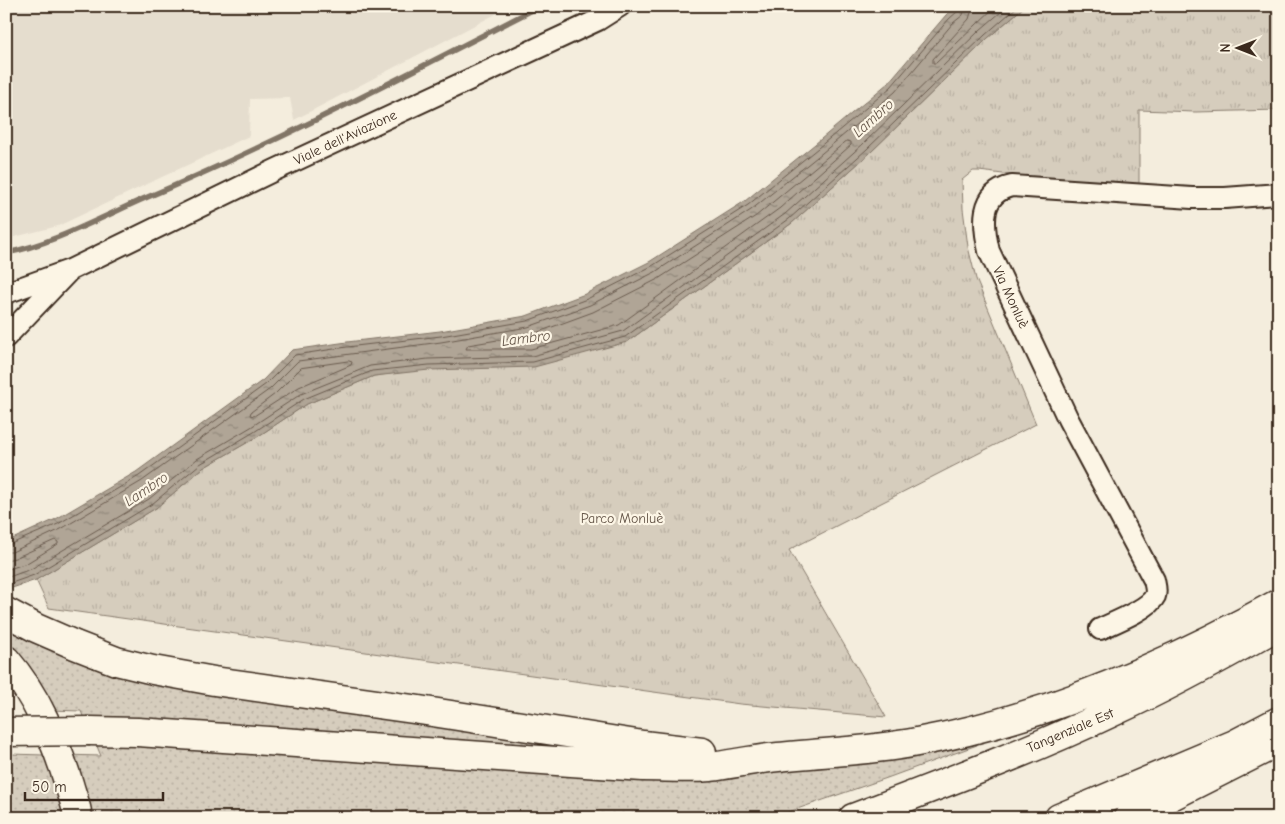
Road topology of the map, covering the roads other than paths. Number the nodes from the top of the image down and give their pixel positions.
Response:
1 (620, 6) edge
2 (1279, 194) edge
3 (70, 270) junction
4 (6, 293) edge
5 (6, 337) edge
6 (1279, 604) edge
7 (6, 612) edge
8 (1279, 625) edge
9 (1100, 629) dead end
10 (6, 660) edge
11 (1279, 721) edge
12 (6, 732) edge
13 (1279, 741) edge
14 (776, 757) junction
15 (78, 818) edge
16 (853, 818) edge
17 (1059, 818) edge
18 (1128, 818) edge

1 - 3 street, Viale dell'Aviazione
2 - 9 street, Via Monluè
3 - 4 street, Viale dell'Aviazione
3 - 5 street, Viale dell'Aviazione
6 - 14 highway
7 - 14 highway
8 - 16 highway, Tangenziale Est
10 - 15 highway
11 - 17 highway
12 - 14 highway, bridge
13 - 18 highway

